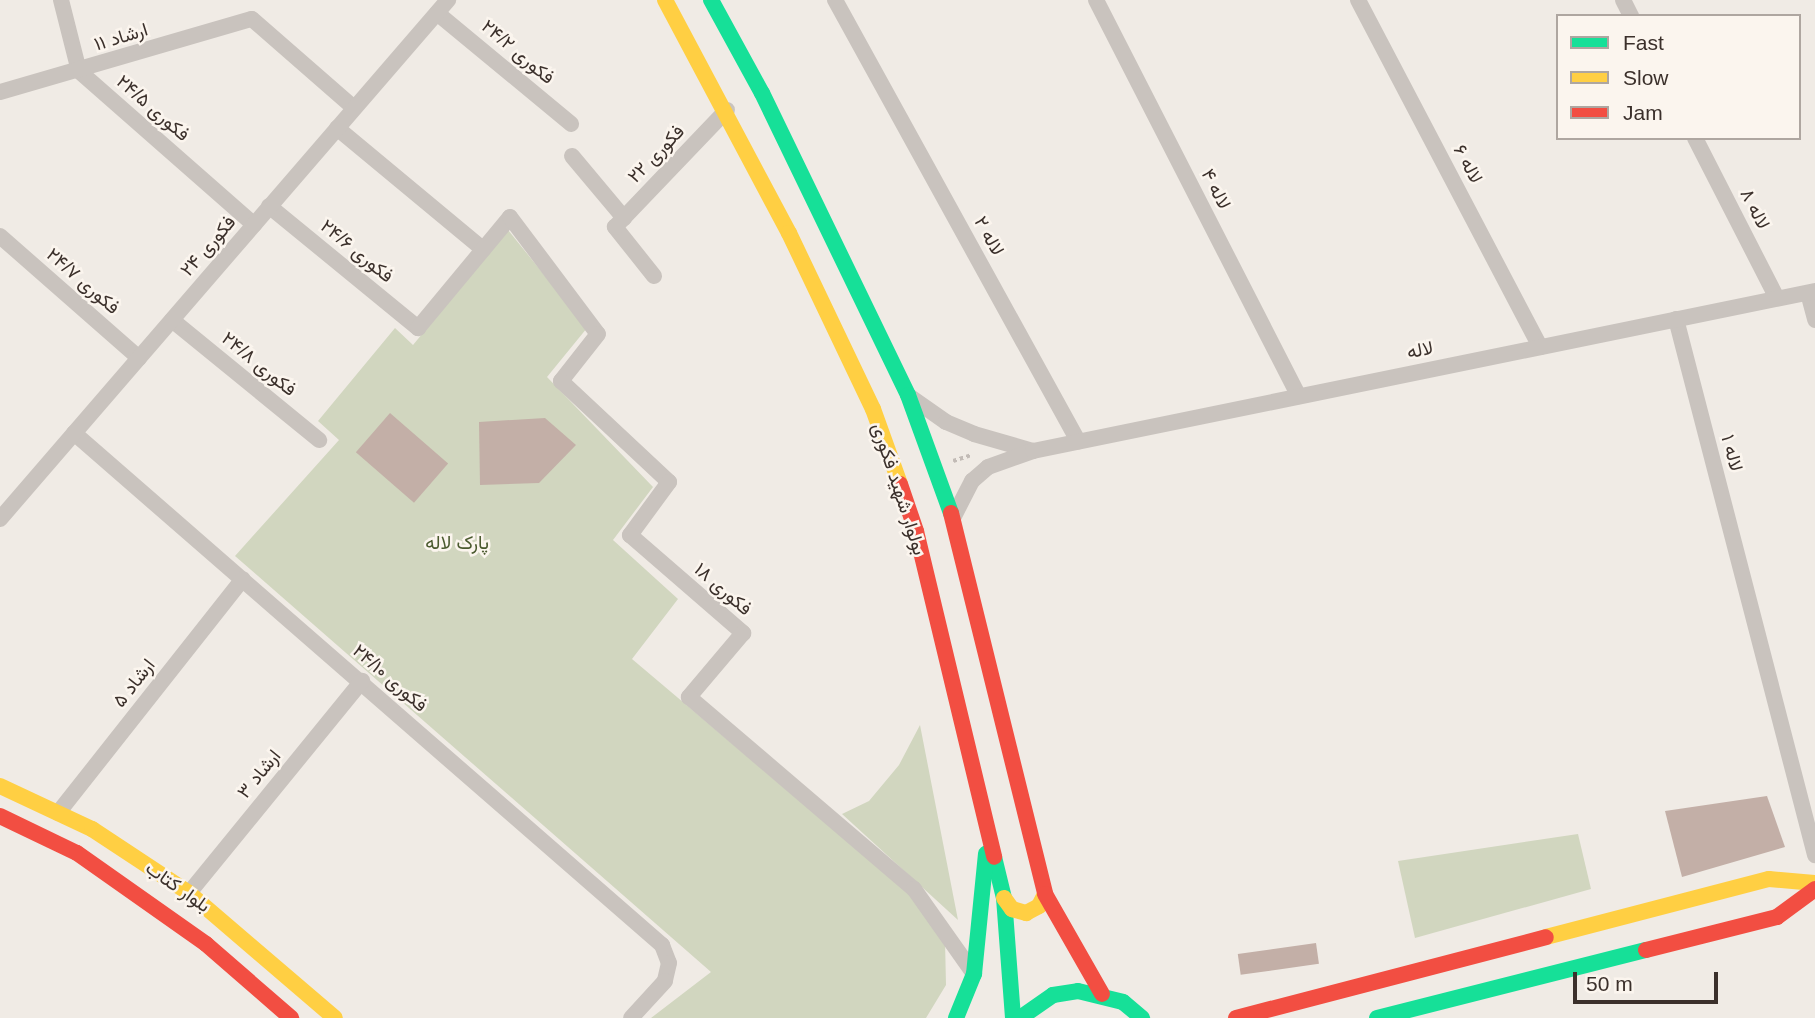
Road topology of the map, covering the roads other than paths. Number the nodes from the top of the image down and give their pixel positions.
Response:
1 (61, 0) edge
2 (665, 0) edge
3 (711, 0) edge
4 (835, 0) edge
5 (1096, 0) edge
6 (1358, 0) edge
7 (443, 6) edge
8 (79, 71) junction
9 (0, 92) edge
10 (354, 108) junction
11 (727, 110) junction
12 (571, 124) dead end
13 (337, 128) junction
14 (1696, 140) edge
15 (572, 156) dead end
16 (269, 206) junction
17 (620, 222) junction
18 (254, 225) junction
19 (0, 236) edge
20 (483, 249) junction
21 (654, 276) dead end
22 (1811, 292) edge
23 (1777, 299) junction
24 (1676, 319) junction
25 (172, 320) junction
26 (1815, 320) edge
27 (1540, 347) junction
28 (139, 358) junction
29 (908, 395) junction
30 (1299, 396) junction
31 (74, 433) junction
32 (319, 440) dead end
33 (1078, 441) junction
34 (1033, 451) junction
35 (953, 518) junction
36 (0, 519) edge
37 (243, 579) junction
38 (362, 681) junction
39 (0, 786) edge
40 (58, 813) junction
41 (0, 816) edge
42 (988, 827) junction
43 (1815, 855) edge
44 (1815, 883) edge
45 (1815, 889) edge
46 (189, 893) junction
47 (1045, 894) junction
48 (1004, 898) junction
49 (1504, 946) junction
50 (975, 974) junction
51 (1512, 981) junction
52 (1102, 994) junction
53 (291, 1018) edge
54 (335, 1018) edge
55 (631, 1018) edge
56 (956, 1018) edge
57 (1013, 1018) edge
58 (1020, 1018) edge
59 (1142, 1018) edge
60 (1236, 1018) edge
61 (1377, 1018) edge

1 - 8 street
2 - 11 main road, بولوار شهید فکوری
3 - 29 main road, بولوار شهید فکوری
4 - 33 street, لاله ۲
5 - 30 street, لاله ۴
6 - 27 street, لاله ۶
7 - 10 street, فکوری ۲۴
7 - 12 street, فکوری ۲۴/۲
8 - 9 street, ارشاد ۱۱
8 - 10 street, ارشاد ۱۱
8 - 18 street, فکوری ۲۴/۵
10 - 13 street, فکوری ۲۴
11 - 17 street, فکوری ۲۲
11 - 42 main road, بولوار شهید فکوری
13 - 16 street, فکوری ۲۴
13 - 20 street
14 - 23 street, لاله ۸
15 - 17 street
16 - 18 street, فکوری ۲۴
16 - 20 street, فکوری ۲۴/۶
17 - 21 street
18 - 25 street, فکوری ۲۴
19 - 28 street, فکوری ۲۴/۷
20 - 50 street, فکوری ١٨
22 - 23 street, لاله
22 - 26 street
23 - 24 street, لاله
24 - 27 street, لاله
24 - 43 street, لاله ۱
25 - 28 street, فکوری ۲۴
25 - 32 street, فکوری ۲۴/۸
27 - 30 street, لاله
28 - 31 street, فکوری ۲۴
29 - 34 street, لاله
29 - 35 main road, بولوار شهید فکوری
30 - 33 street, لاله
31 - 36 street, فکوری ۲۴
31 - 37 street, فکوری ۲۴/۱۰
33 - 34 street, لاله
34 - 35 street, لاله
35 - 47 main road, بولوار شهید فکوری
37 - 38 street, فکوری ۲۴/۱۰
37 - 40 street, ارشاد ۵
38 - 46 street, ارشاد ۳
38 - 55 street, فکوری ۲۴/۱۰
39 - 40 main road, بلوار کتاب
40 - 46 main road, بلوار کتاب
41 - 53 main road, بلوار کتاب
42 - 48 main road, بولوار شهید فکوری
42 - 50 main road
44 - 49 main road
45 - 51 main road
46 - 54 main road, بلوار کتاب
47 - 48 main road
47 - 52 main road, بولوار شهید فکوری
48 - 57 main road, بولوار شهید فکوری
49 - 51 main road
49 - 60 main road
50 - 56 main road
51 - 61 main road
52 - 58 main road
52 - 59 main road

